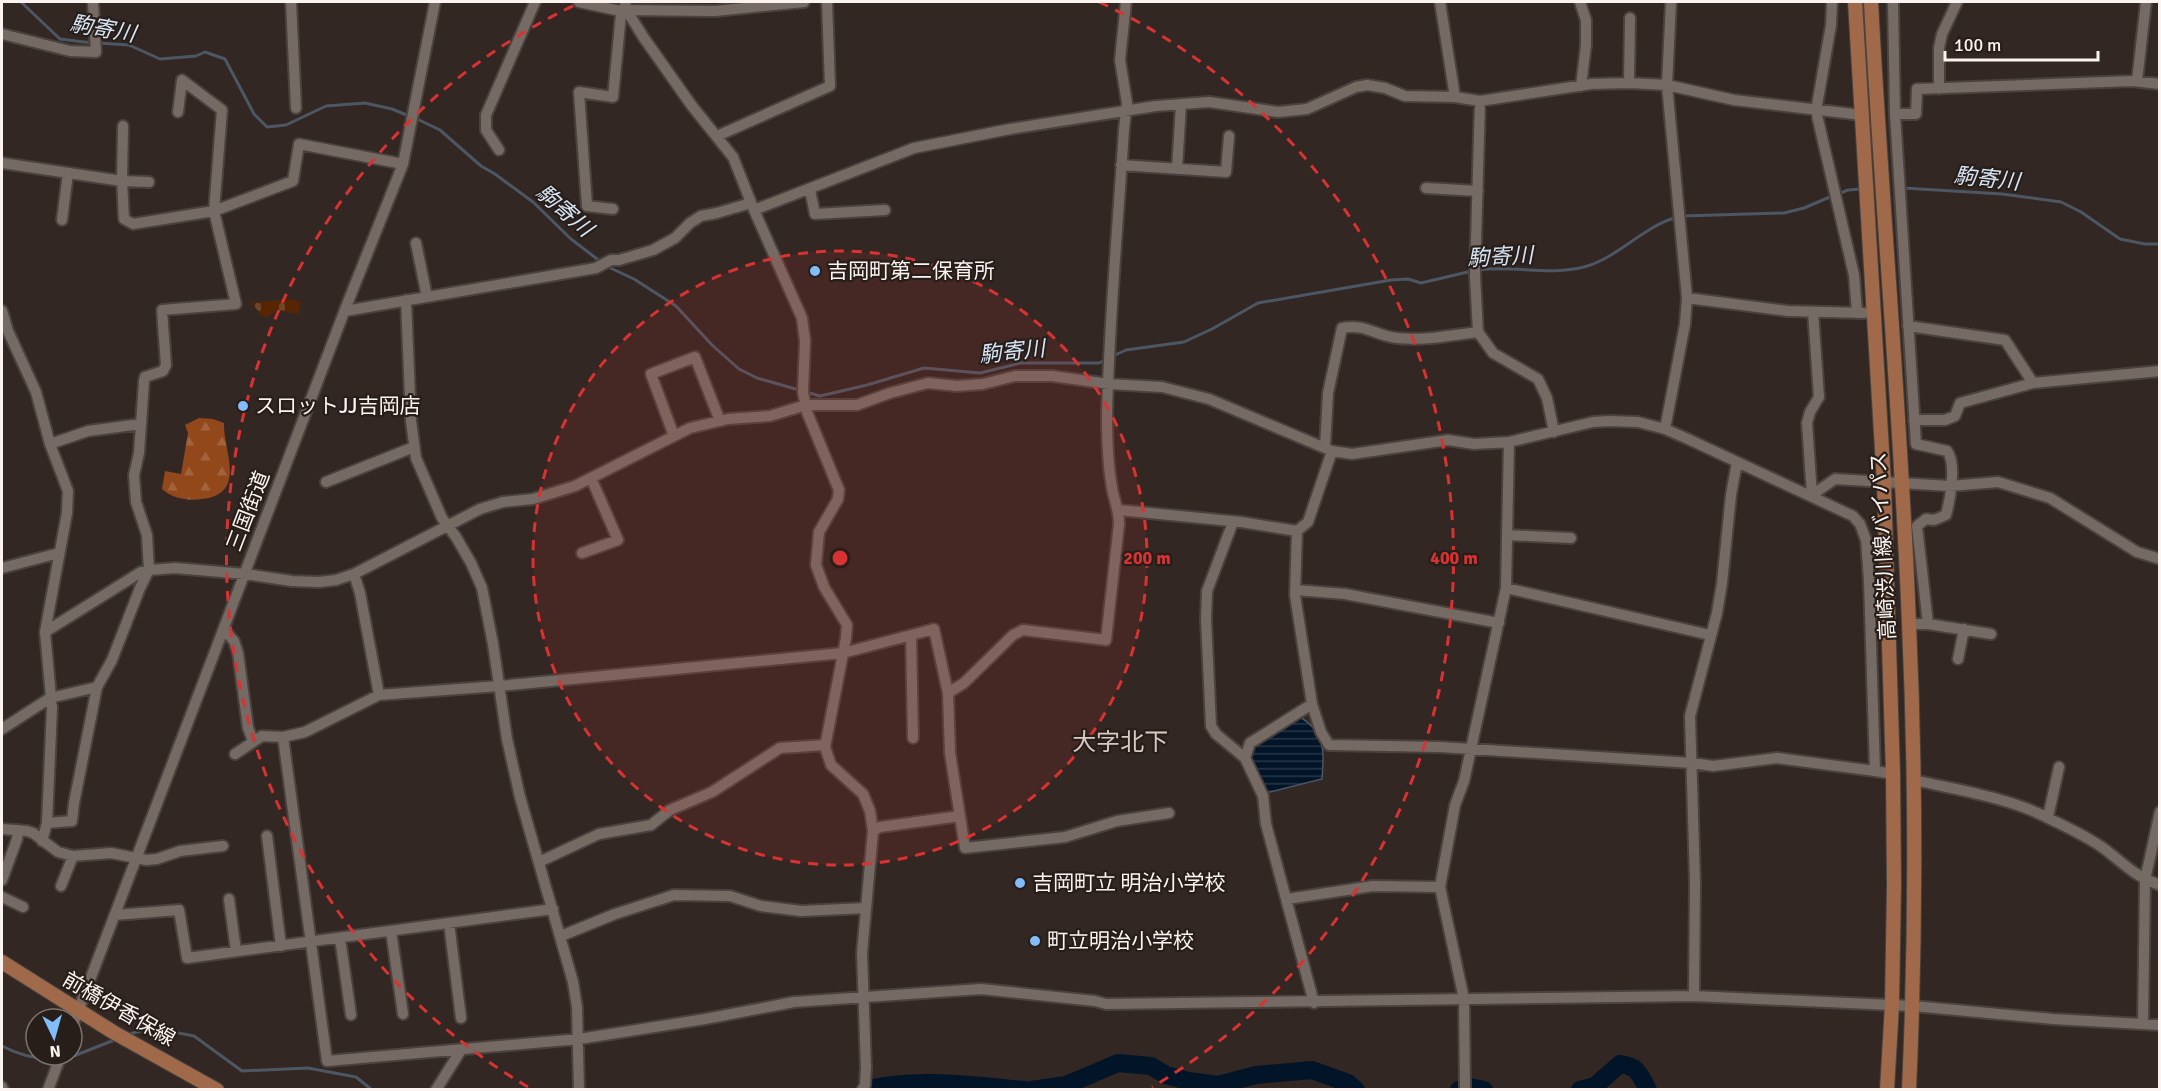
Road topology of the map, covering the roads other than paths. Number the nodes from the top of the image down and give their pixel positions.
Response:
1 (93, 2) edge
2 (291, 2) edge
3 (435, 2) edge
4 (535, 2) edge
5 (579, 2) edge
6 (804, 2) edge
7 (826, 2) edge
8 (1126, 2) edge
9 (1440, 2) edge
10 (1580, 2) edge
11 (1671, 2) edge
12 (1832, 2) edge
13 (1855, 2) edge
14 (1871, 2) edge
15 (1893, 2) edge
16 (1957, 2) edge
17 (2146, 2) edge
18 (626, 6) edge
19 (1630, 18) dead end
20 (2, 34) edge
21 (2137, 81) junction
22 (1629, 83) junction
23 (2160, 84) edge
24 (1667, 85) junction
25 (1581, 86) junction
26 (1939, 88) junction
27 (1455, 97) junction
28 (1480, 101) junction
29 (1182, 104) junction
30 (297, 108) dead end
31 (1127, 111) junction
32 (1816, 111) junction
33 (178, 112) dead end
34 (1895, 114) junction
35 (1862, 115) junction
36 (123, 126) dead end
37 (717, 136) junction
38 (1229, 136) dead end
39 (499, 150) dead end
40 (2, 163) edge
41 (403, 164) junction
42 (1122, 165) junction
43 (1177, 169) junction
44 (68, 173) junction
45 (122, 181) junction
46 (149, 182) dead end
47 (1425, 188) dead end
48 (810, 190) junction
49 (1478, 191) junction
50 (752, 206) junction
51 (613, 209) dead end
52 (885, 210) dead end
53 (214, 211) junction
54 (62, 220) dead end
55 (416, 243) dead end
56 (427, 297) junction
57 (1687, 298) junction
58 (406, 300) junction
59 (2, 311) edge
60 (345, 311) junction
61 (1813, 312) junction
62 (1857, 312) junction
63 (1873, 314) junction
64 (1908, 326) junction
65 (1478, 332) junction
66 (2160, 371) edge
67 (2033, 383) junction
68 (1109, 384) junction
69 (806, 405) junction
70 (1914, 420) junction
71 (720, 421) junction
72 (141, 424) junction
73 (1665, 429) junction
74 (1554, 432) junction
75 (674, 436) junction
76 (1509, 442) junction
77 (50, 444) junction
78 (414, 447) junction
79 (1328, 449) junction
80 (1737, 462) junction
81 (591, 478) junction
82 (326, 482) dead end
83 (1884, 483) junction
84 (1902, 484) junction
85 (1950, 486) junction
86 (1812, 495) junction
87 (1119, 510) junction
88 (1233, 522) junction
89 (448, 525) junction
90 (1297, 531) junction
91 (1507, 535) junction
92 (1571, 538) dead end
93 (59, 553) junction
94 (582, 553) dead end
95 (2160, 559) edge
96 (2, 568) edge
97 (149, 570) junction
98 (245, 574) junction
99 (354, 574) junction
100 (1506, 588) junction
101 (1296, 590) junction
102 (1499, 623) junction
103 (1909, 624) junction
104 (1928, 624) junction
105 (1964, 629) junction
106 (224, 630) junction
107 (45, 632) junction
108 (1991, 634) dead end
109 (911, 635) junction
110 (1710, 635) junction
111 (843, 653) junction
112 (1958, 658) dead end
113 (499, 686) junction
114 (97, 687) junction
115 (948, 693) junction
116 (379, 694) junction
117 (50, 698) junction
118 (1312, 704) junction
119 (2, 729) edge
120 (283, 737) junction
121 (913, 738) dead end
122 (253, 741) junction
123 (825, 745) junction
124 (1470, 750) junction
125 (235, 754) dead end
126 (1245, 758) junction
127 (1692, 763) junction
128 (2059, 767) dead end
129 (1875, 771) junction
130 (1893, 774) junction
131 (1914, 780) junction
132 (2160, 812) edge
133 (1169, 813) dead end
134 (960, 816) junction
135 (2048, 817) junction
136 (47, 823) junction
137 (2, 829) edge
138 (18, 830) junction
139 (873, 831) junction
140 (267, 836) dead end
141 (42, 841) junction
142 (223, 846) dead end
143 (73, 856) junction
144 (135, 859) junction
145 (539, 862) junction
146 (2, 880) edge
147 (2145, 880) junction
148 (2160, 885) edge
149 (61, 886) dead end
150 (1440, 887) junction
151 (2, 897) edge
152 (229, 899) dead end
153 (1287, 899) junction
154 (23, 907) dead end
155 (866, 908) junction
156 (553, 909) junction
157 (116, 915) junction
158 (449, 923) junction
159 (391, 931) junction
160 (561, 936) junction
161 (340, 938) junction
162 (310, 942) junction
163 (281, 946) junction
164 (236, 951) junction
165 (2, 962) edge
166 (1694, 996) junction
167 (865, 998) junction
168 (1464, 999) junction
169 (1314, 1003) junction
170 (1892, 1005) junction
171 (1913, 1006) junction
172 (72, 1007) edge
173 (80, 1007) edge
174 (403, 1014) dead end
175 (84, 1015) edge
176 (351, 1015) dead end
177 (461, 1018) dead end
178 (2143, 1024) junction
179 (2160, 1025) edge
180 (579, 1039) junction
181 (461, 1050) junction
182 (56, 1067) edge
183 (863, 1087) edge
184 (48, 1089) edge
185 (217, 1089) edge
186 (436, 1089) edge
187 (579, 1089) edge
188 (1465, 1089) edge
189 (1887, 1089) edge
190 (1909, 1089) edge

1 - 20 street
2 - 30 street
3 - 41 street, 三国街道
4 - 39 street
5 - 18 street
6 - 18 street
7 - 37 street
8 - 31 street
9 - 27 street
10 - 25 street
11 - 24 street
12 - 32 street
13 - 35 main road, 高崎渋川線バイパス
14 - 84 main road, 高崎渋川線バイパス
15 - 34 street
16 - 26 street
17 - 21 street
18 - 37 street
18 - 51 street
19 - 22 street
21 - 23 street
21 - 26 street
22 - 24 street
22 - 25 street
24 - 32 street
24 - 57 street
25 - 28 street
26 - 34 street
27 - 28 street
27 - 29 street
28 - 49 street
29 - 31 street
29 - 43 street
31 - 42 street
31 - 48 street
32 - 35 street
32 - 62 street
33 - 53 street
34 - 64 street
35 - 63 main road, 高崎渋川線バイパス
36 - 45 street
37 - 50 street
38 - 43 street
40 - 44 street
41 - 53 street
41 - 60 street, 三国街道
42 - 43 street
42 - 68 street
44 - 45 street
44 - 54 street
45 - 46 street
45 - 53 street
47 - 49 street
48 - 50 street
48 - 52 street
49 - 65 street
50 - 56 street
50 - 69 street
53 - 72 street
55 - 56 street
56 - 58 street
57 - 61 street
57 - 73 street
58 - 60 street
58 - 78 street
59 - 77 street
60 - 98 street, 三国街道
61 - 62 street
61 - 86 street
62 - 63 street
63 - 83 main road, 高崎渋川線バイパス
64 - 67 street
64 - 70 street
65 - 74 street
65 - 79 street
66 - 67 street
67 - 70 street
68 - 69 street
68 - 79 street
68 - 87 street
69 - 71 street
69 - 111 street
70 - 85 street
71 - 75 street
71 - 75 street
72 - 77 street
72 - 97 street
73 - 74 street
73 - 80 street
74 - 76 street
75 - 81 street
76 - 79 street
76 - 91 street
77 - 93 street
78 - 82 street
78 - 89 street
79 - 90 street
80 - 86 street
80 - 110 street
81 - 89 street
81 - 94 street
83 - 84 street
83 - 86 street
83 - 130 main road, 高崎渋川線バイパス
84 - 85 street
84 - 103 main road, 高崎渋川線バイパス
85 - 95 street
85 - 104 street
86 - 129 street
87 - 88 street
87 - 115 street
88 - 90 street
88 - 126 street
89 - 99 street
89 - 113 street
90 - 101 street
91 - 92 street
91 - 100 street
93 - 96 street
93 - 107 street
97 - 98 street
97 - 107 street
97 - 114 street
98 - 99 street
98 - 106 street, 三国街道
99 - 116 street
100 - 102 street
100 - 110 street
101 - 102 street
101 - 118 street
102 - 124 street
103 - 104 street
103 - 131 main road, 高崎渋川線バイパス
104 - 105 street
105 - 108 street
105 - 112 street
106 - 122 street
106 - 144 street, 三国街道
107 - 117 street
109 - 111 street
109 - 115 street
109 - 121 street
110 - 127 street
111 - 113 street
111 - 123 street
113 - 116 street
113 - 145 street
114 - 117 street
114 - 136 street
115 - 134 street
116 - 120 street
117 - 119 street
117 - 136 street
118 - 124 street
118 - 126 street
120 - 122 street
120 - 162 street
122 - 125 street
123 - 139 street
123 - 145 street
124 - 127 street
124 - 150 street
126 - 153 street
127 - 129 street
127 - 166 street
128 - 135 street
129 - 130 street
130 - 170 main road, 高崎渋川線バイパス
131 - 135 street
131 - 171 main road, 高崎渋川線バイパス
132 - 147 street
133 - 134 street
134 - 139 street
135 - 147 street
136 - 141 street
137 - 138 street
138 - 141 street
138 - 146 street
139 - 155 street
140 - 163 street
141 - 143 street
142 - 144 street
143 - 144 street
143 - 149 street
144 - 157 street, 三国街道
145 - 156 street
147 - 148 street
147 - 178 street
150 - 153 street
150 - 168 street
151 - 154 street
152 - 164 street
153 - 169 street
155 - 160 street
155 - 167 street
156 - 158 street
156 - 160 street
157 - 164 street
157 - 173 street, 三国街道
158 - 159 street
158 - 177 street
159 - 161 street
159 - 174 street
160 - 180 street
161 - 162 street
161 - 176 street
162 - 163 street
162 - 181 street
163 - 164 street
165 - 172 main road, 前橋伊香保線
166 - 168 street
166 - 170 street
167 - 169 street
167 - 180 street
167 - 183 street
168 - 169 street
168 - 188 street
170 - 171 street
170 - 189 main road, 高崎渋川線バイパス
171 - 178 street
171 - 190 main road, 高崎渋川線バイパス
175 - 185 main road, 前橋伊香保線
178 - 179 street
180 - 181 street
180 - 187 street
181 - 186 street
182 - 184 street

